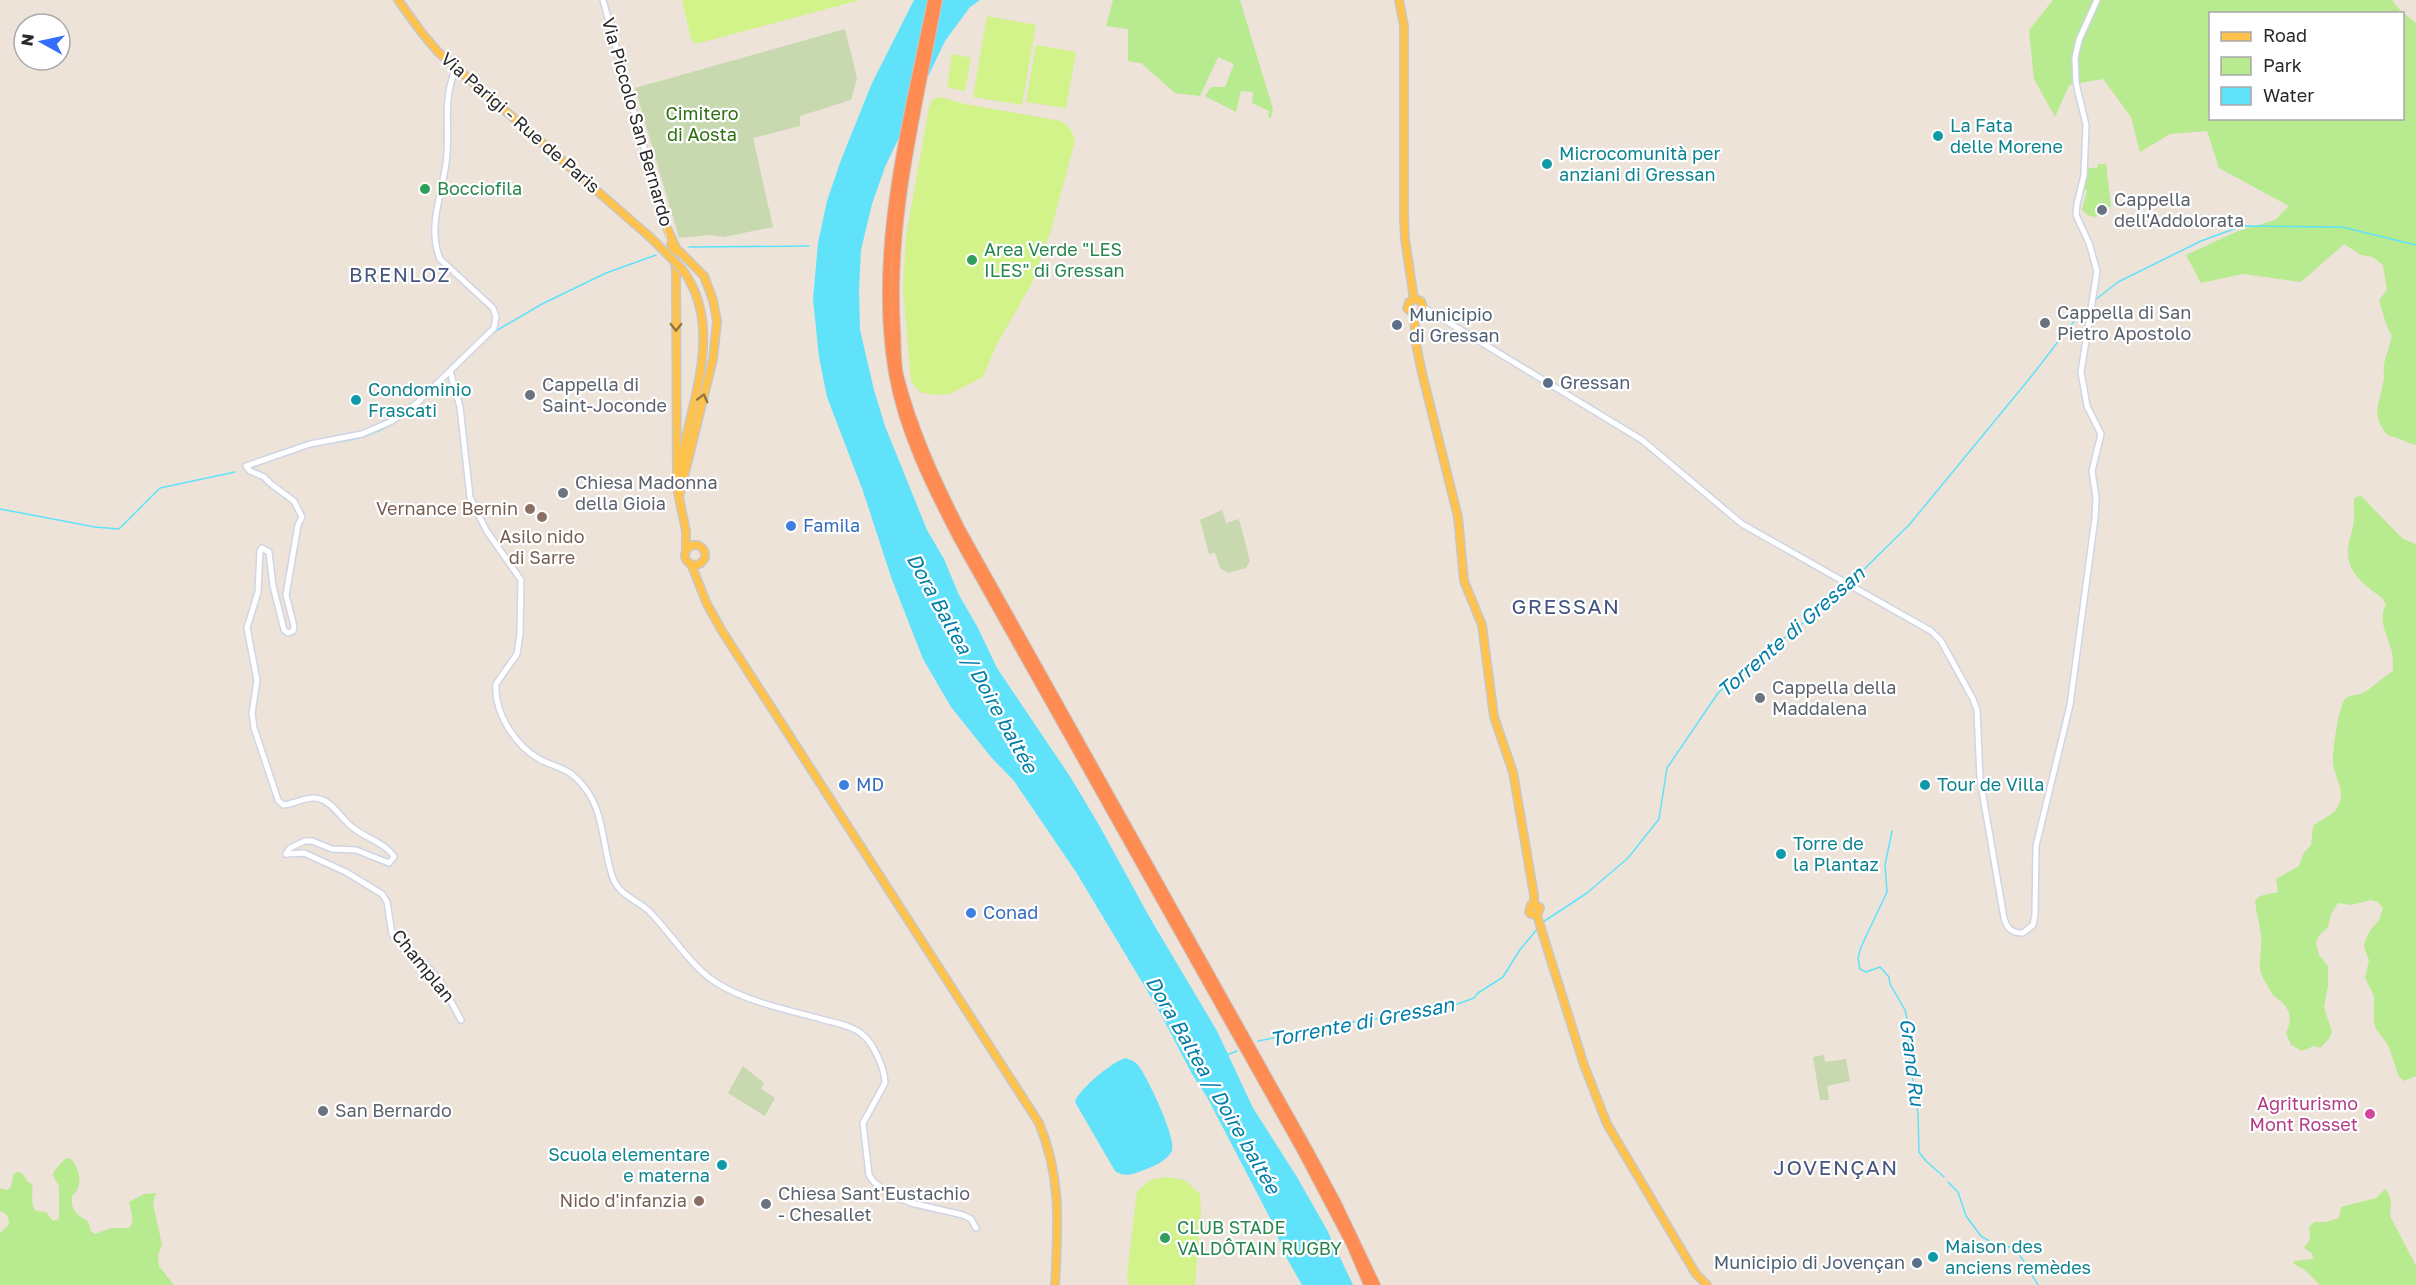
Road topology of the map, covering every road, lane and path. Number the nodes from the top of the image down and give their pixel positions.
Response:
1 (398, 0) edge
2 (603, 0) edge
3 (932, 0) edge
4 (938, 0) edge
5 (1399, 0) edge
6 (2097, 0) edge
7 (456, 68) junction
8 (668, 230) junction
9 (671, 244) joint
10 (682, 254) junction
11 (674, 258) junction
12 (1414, 299) junction
13 (1424, 307) junction
14 (1414, 315) junction
15 (450, 373) junction
16 (679, 499) junction
17 (686, 531) junction
18 (697, 545) junction
19 (686, 551) junction
20 (702, 562) junction
21 (691, 564) junction
22 (699, 582) junction
23 (461, 1020) dead end
24 (976, 1228) dead end
25 (1055, 1285) edge
26 (1368, 1285) edge
27 (1376, 1285) edge
28 (1707, 1285) edge

1 - 7 main road, Via Parigi - Rue de Paris
2 - 8 street, Via Piccolo San Bernardo
3 - 26 highway
4 - 27 highway
5 - 12 main road
6 - 13 street
7 - 15 street
7 - 16 main road, Via Parigi - Rue de Paris, bridge
8 - 9 street, Via Piccolo San Bernardo
8 - 10 main road
9 - 11 main road
10 - 11 main road
16 -> 10 main road
11 -> 16 main road
12 - 13 main road
12 - 14 main road
13 - 14 main road
14 - 28 main road
15 - 23 street, Champlan
15 - 24 street
16 - 17 main road
17 - 18 main road
17 - 19 main road
18 - 19 main road
18 - 20 main road
19 - 21 main road
20 - 21 main road
20 - 22 main road
21 - 22 main road
22 - 25 main road

